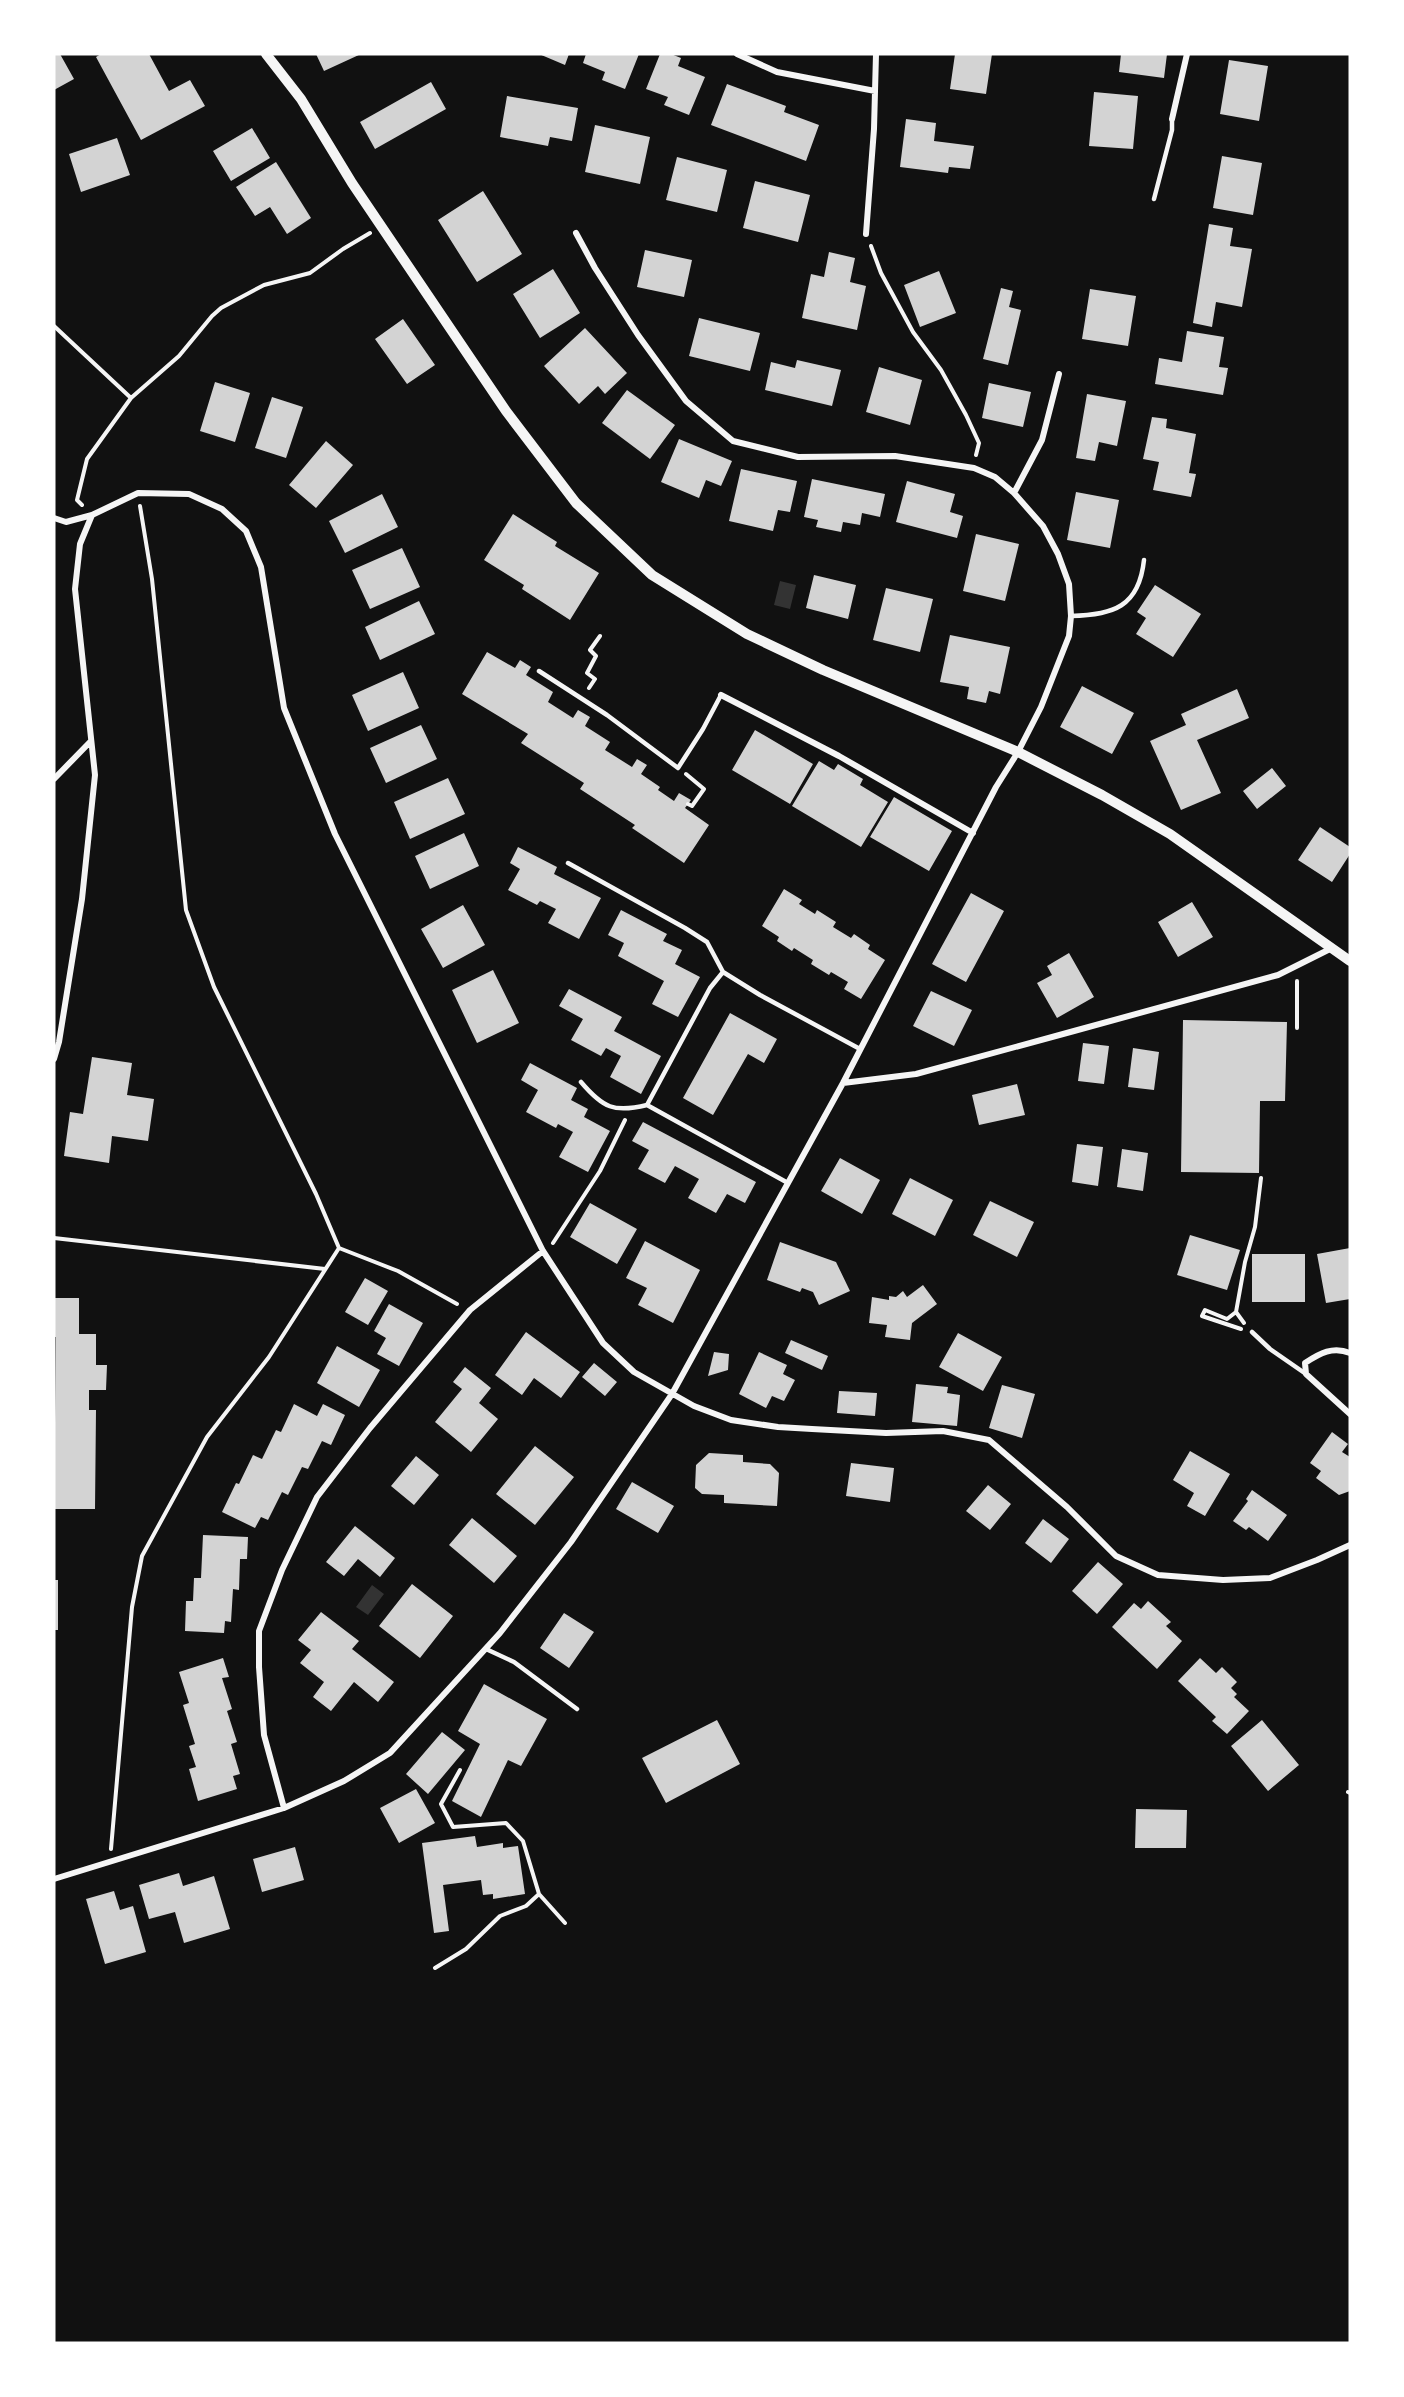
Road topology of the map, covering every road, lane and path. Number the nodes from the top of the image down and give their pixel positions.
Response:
1 (266, 54) edge
2 (737, 54) edge
3 (876, 54) edge
4 (1187, 54) edge
5 (875, 91) junction
6 (1172, 119) joint
7 (1154, 199) dead end
8 (382, 226) junction
9 (576, 233) dead end
10 (866, 234) joint
11 (54, 326) edge
12 (1059, 374) dead end
13 (131, 398) junction
14 (974, 468) junction
15 (138, 493) junction
16 (1014, 493) junction
17 (92, 515) junction
18 (54, 518) edge
19 (1144, 560) dead end
20 (1071, 616) junction
21 (600, 636) dead end
22 (539, 671) dead end
23 (721, 695) joint
24 (582, 699) junction
25 (91, 741) junction
26 (1018, 753) junction
27 (678, 768) junction
28 (54, 778) edge
29 (688, 804) dead end
30 (973, 833) junction
31 (568, 863) dead end
32 (1332, 948) junction
33 (1350, 961) edge
34 (1298, 967) junction
35 (723, 972) junction
36 (1297, 1028) dead end
37 (860, 1050) junction
38 (54, 1059) edge
39 (581, 1082) dead end
40 (843, 1083) junction
41 (647, 1105) junction
42 (630, 1109) junction
43 (1261, 1178) dead end
44 (788, 1183) junction
45 (562, 1227) dead end
46 (54, 1238) edge
47 (339, 1248) junction
48 (543, 1251) junction
49 (325, 1269) junction
50 (470, 1310) junction
51 (1252, 1332) joint
52 (1350, 1353) edge
53 (1306, 1374) junction
54 (672, 1394) junction
55 (1350, 1414) edge
56 (1350, 1545) edge
57 (486, 1648) junction
58 (577, 1709) dead end
59 (460, 1770) dead end
60 (284, 1808) junction
61 (110, 1862) junction
62 (54, 1879) edge
63 (539, 1894) junction
64 (565, 1923) dead end
65 (435, 1968) dead end

1 - 8 street
2 - 5 street
3 - 5 street
4 - 6 street
5 - 10 street
6 - 7 lane
8 - 13 path
8 - 26 street
9 - 14 street
10 - 14 path
11 - 13 path
12 - 16 street
13 - 17 path
14 - 16 street
15 - 17 street
15 - 47 path
15 - 48 street
16 - 20 street
17 - 18 street
17 - 25 street
19 - 20 lane
20 - 26 street
21 - 24 path
22 - 24 lane
23 - 27 lane
23 - 30 street
24 - 27 lane
25 - 28 street
25 - 38 street
26 - 30 street
26 - 32 street
27 - 29 path
30 - 37 street
31 - 35 lane
32 - 33 street
32 - 34 street
34 - 36 path
34 - 40 street
35 - 37 lane
35 - 41 lane
37 - 40 street
39 - 42 lane
40 - 44 street
41 - 42 lane
41 - 44 lane
42 - 45 path
43 - 51 path
44 - 54 street
46 - 49 path
47 - 49 path
47 - 50 path
48 - 50 street
48 - 54 street
49 - 61 path
50 - 60 street
51 - 53 lane
52 - 53 street
53 - 55 street
54 - 56 street
54 - 57 street
57 - 58 lane
57 - 60 street
59 - 63 path
60 - 61 street
61 - 62 street
63 - 64 path
63 - 65 path

